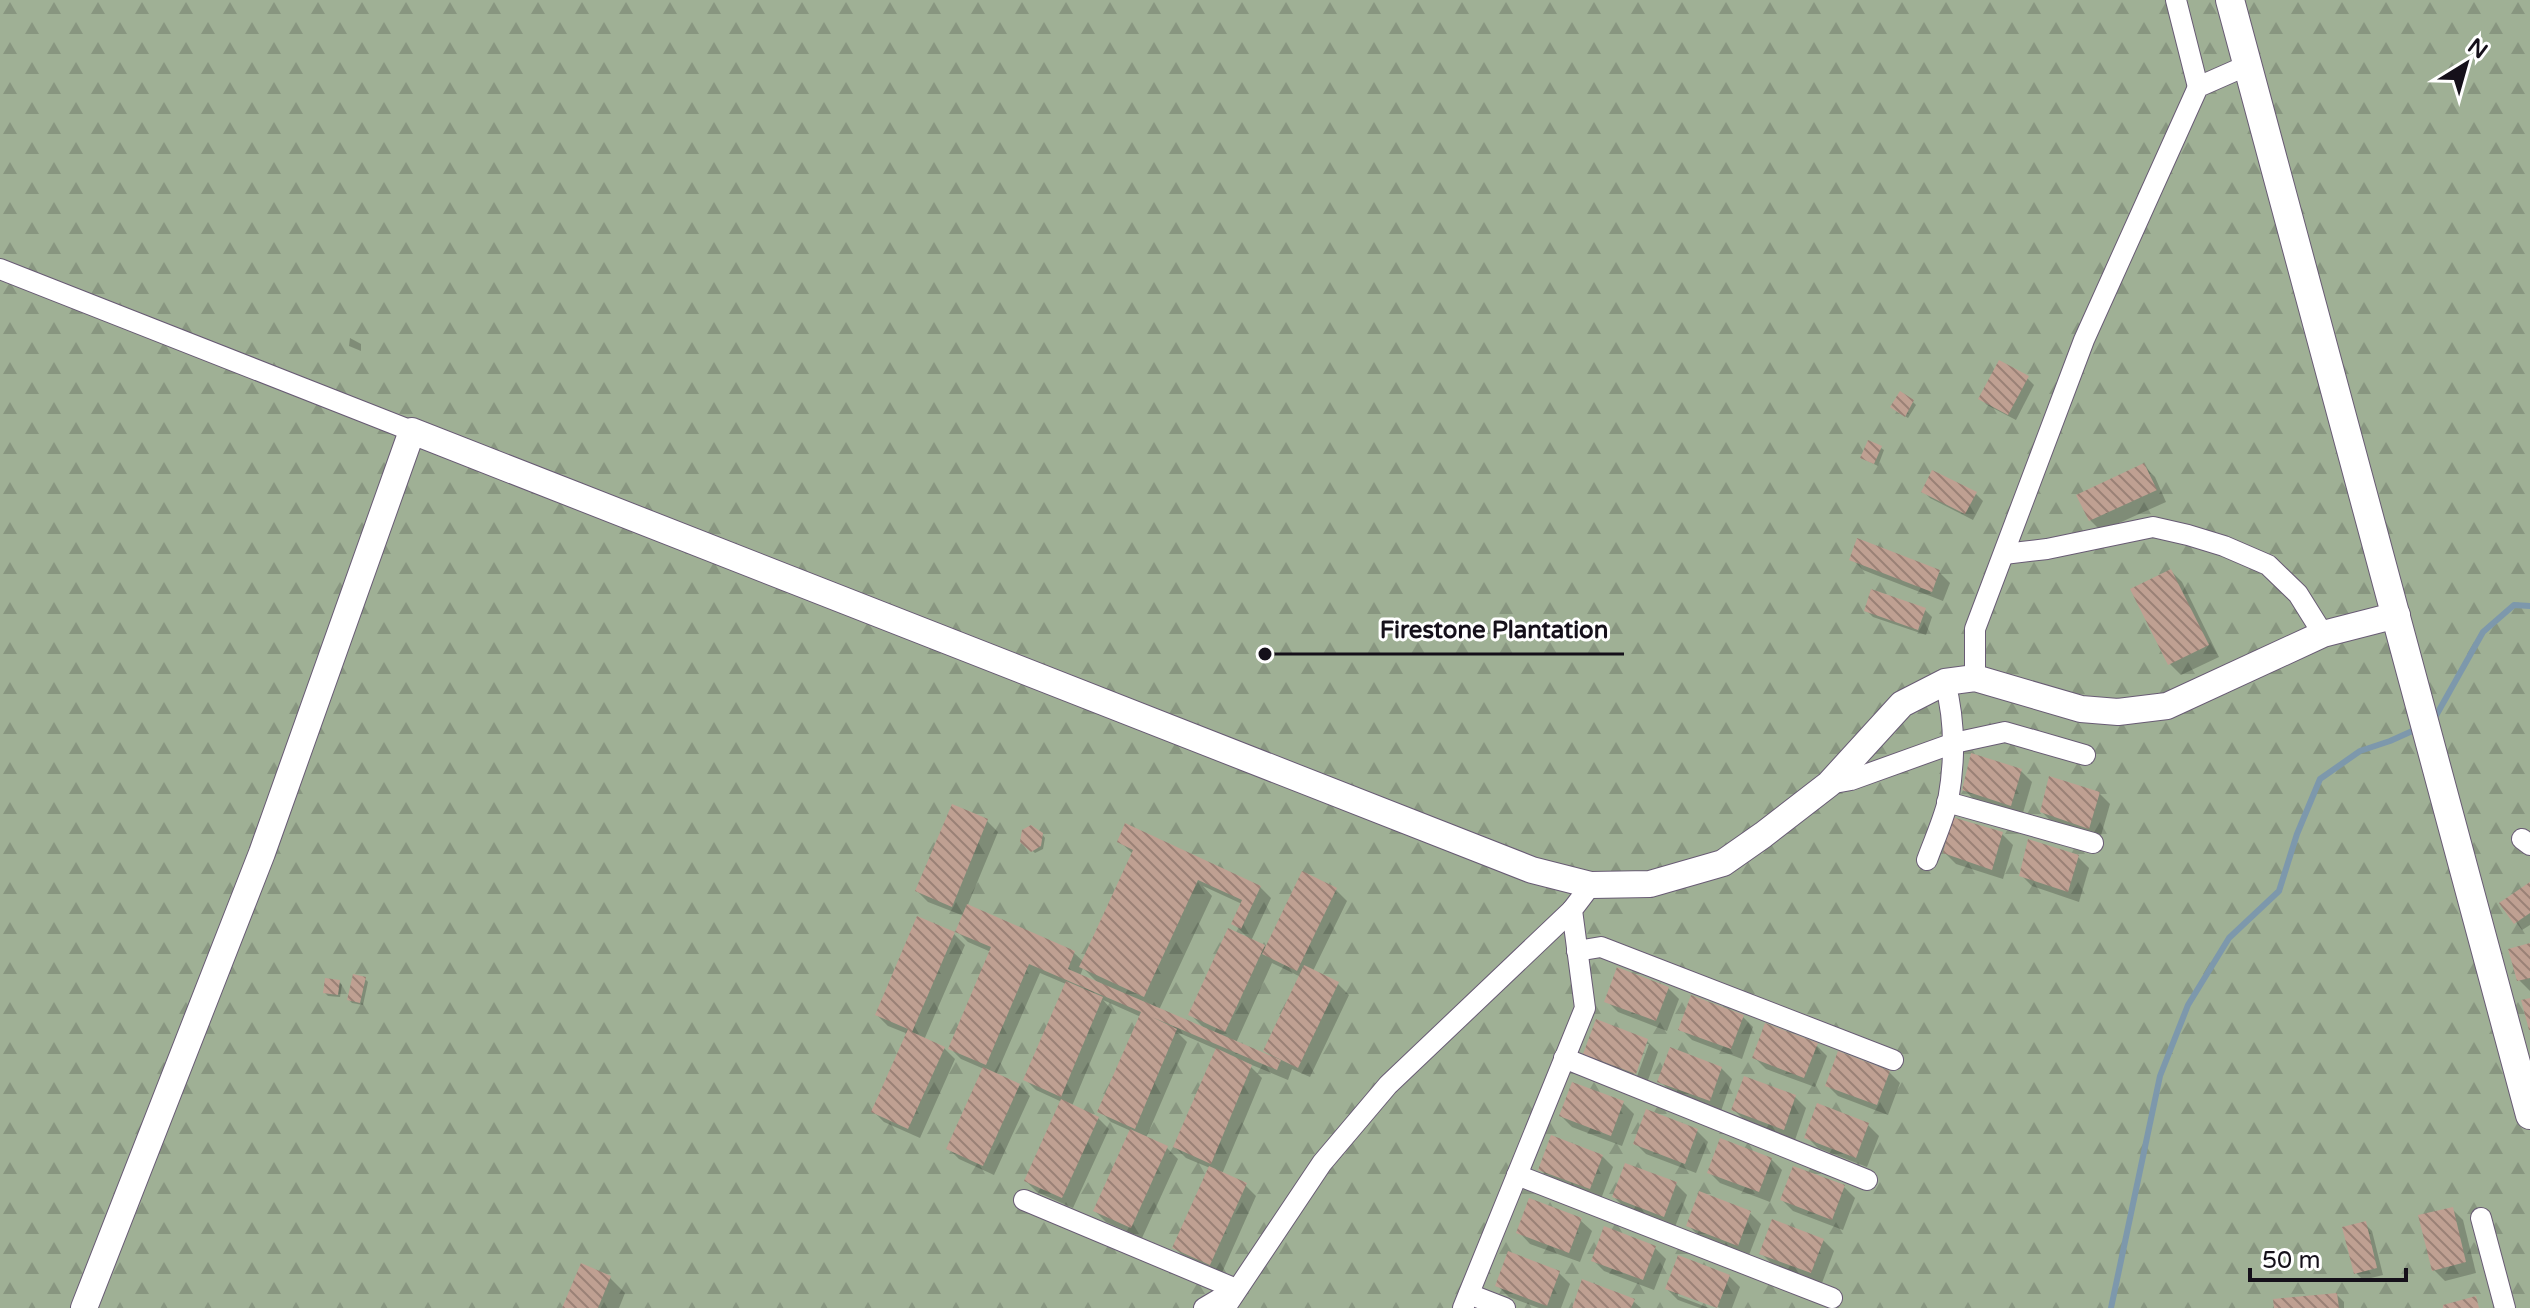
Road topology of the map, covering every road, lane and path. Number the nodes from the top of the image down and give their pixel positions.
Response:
1 (2176, 0) edge
2 (2230, 0) edge
3 (2248, 65) junction
4 (2198, 87) junction
5 (0, 269) edge
6 (412, 431) junction
7 (2004, 554) junction
8 (2397, 615) junction
9 (2323, 634) junction
10 (1975, 678) junction
11 (1945, 682) junction
12 (1954, 743) junction
13 (2085, 755) dead end
14 (1829, 784) junction
15 (1947, 802) junction
16 (2093, 843) dead end
17 (1927, 860) dead end
18 (1591, 885) junction
19 (1572, 910) junction
20 (1577, 951) junction
21 (1564, 1058) junction
22 (1893, 1060) dead end
23 (2530, 1115) edge
24 (1517, 1175) junction
25 (1867, 1180) dead end
26 (1024, 1200) dead end
27 (2481, 1218) dead end
28 (1236, 1289) junction
29 (1832, 1298) dead end
30 (1466, 1301) edge
31 (84, 1308) edge
32 (1204, 1308) edge
33 (1225, 1308) edge
34 (1505, 1308) edge
35 (2505, 1308) edge

1 - 4 street
2 - 3 main road
3 - 4 street
3 - 8 main road
4 - 7 street
5 - 6 street
6 - 18 street
6 - 31 street
7 - 9 street
7 - 10 street
8 - 9 street
8 - 23 main road
9 - 10 street
10 - 11 street
11 - 12 street
11 - 14 street
12 - 13 street
12 - 14 street
12 - 15 street
14 - 18 street
15 - 16 street
15 - 17 street
18 - 19 street
19 - 20 street
19 - 28 street
20 - 21 street
20 - 22 street
21 - 24 street
21 - 25 street
24 - 29 street
24 - 30 street
26 - 28 street
27 - 35 street
28 - 32 street
28 - 33 street
30 - 34 street

